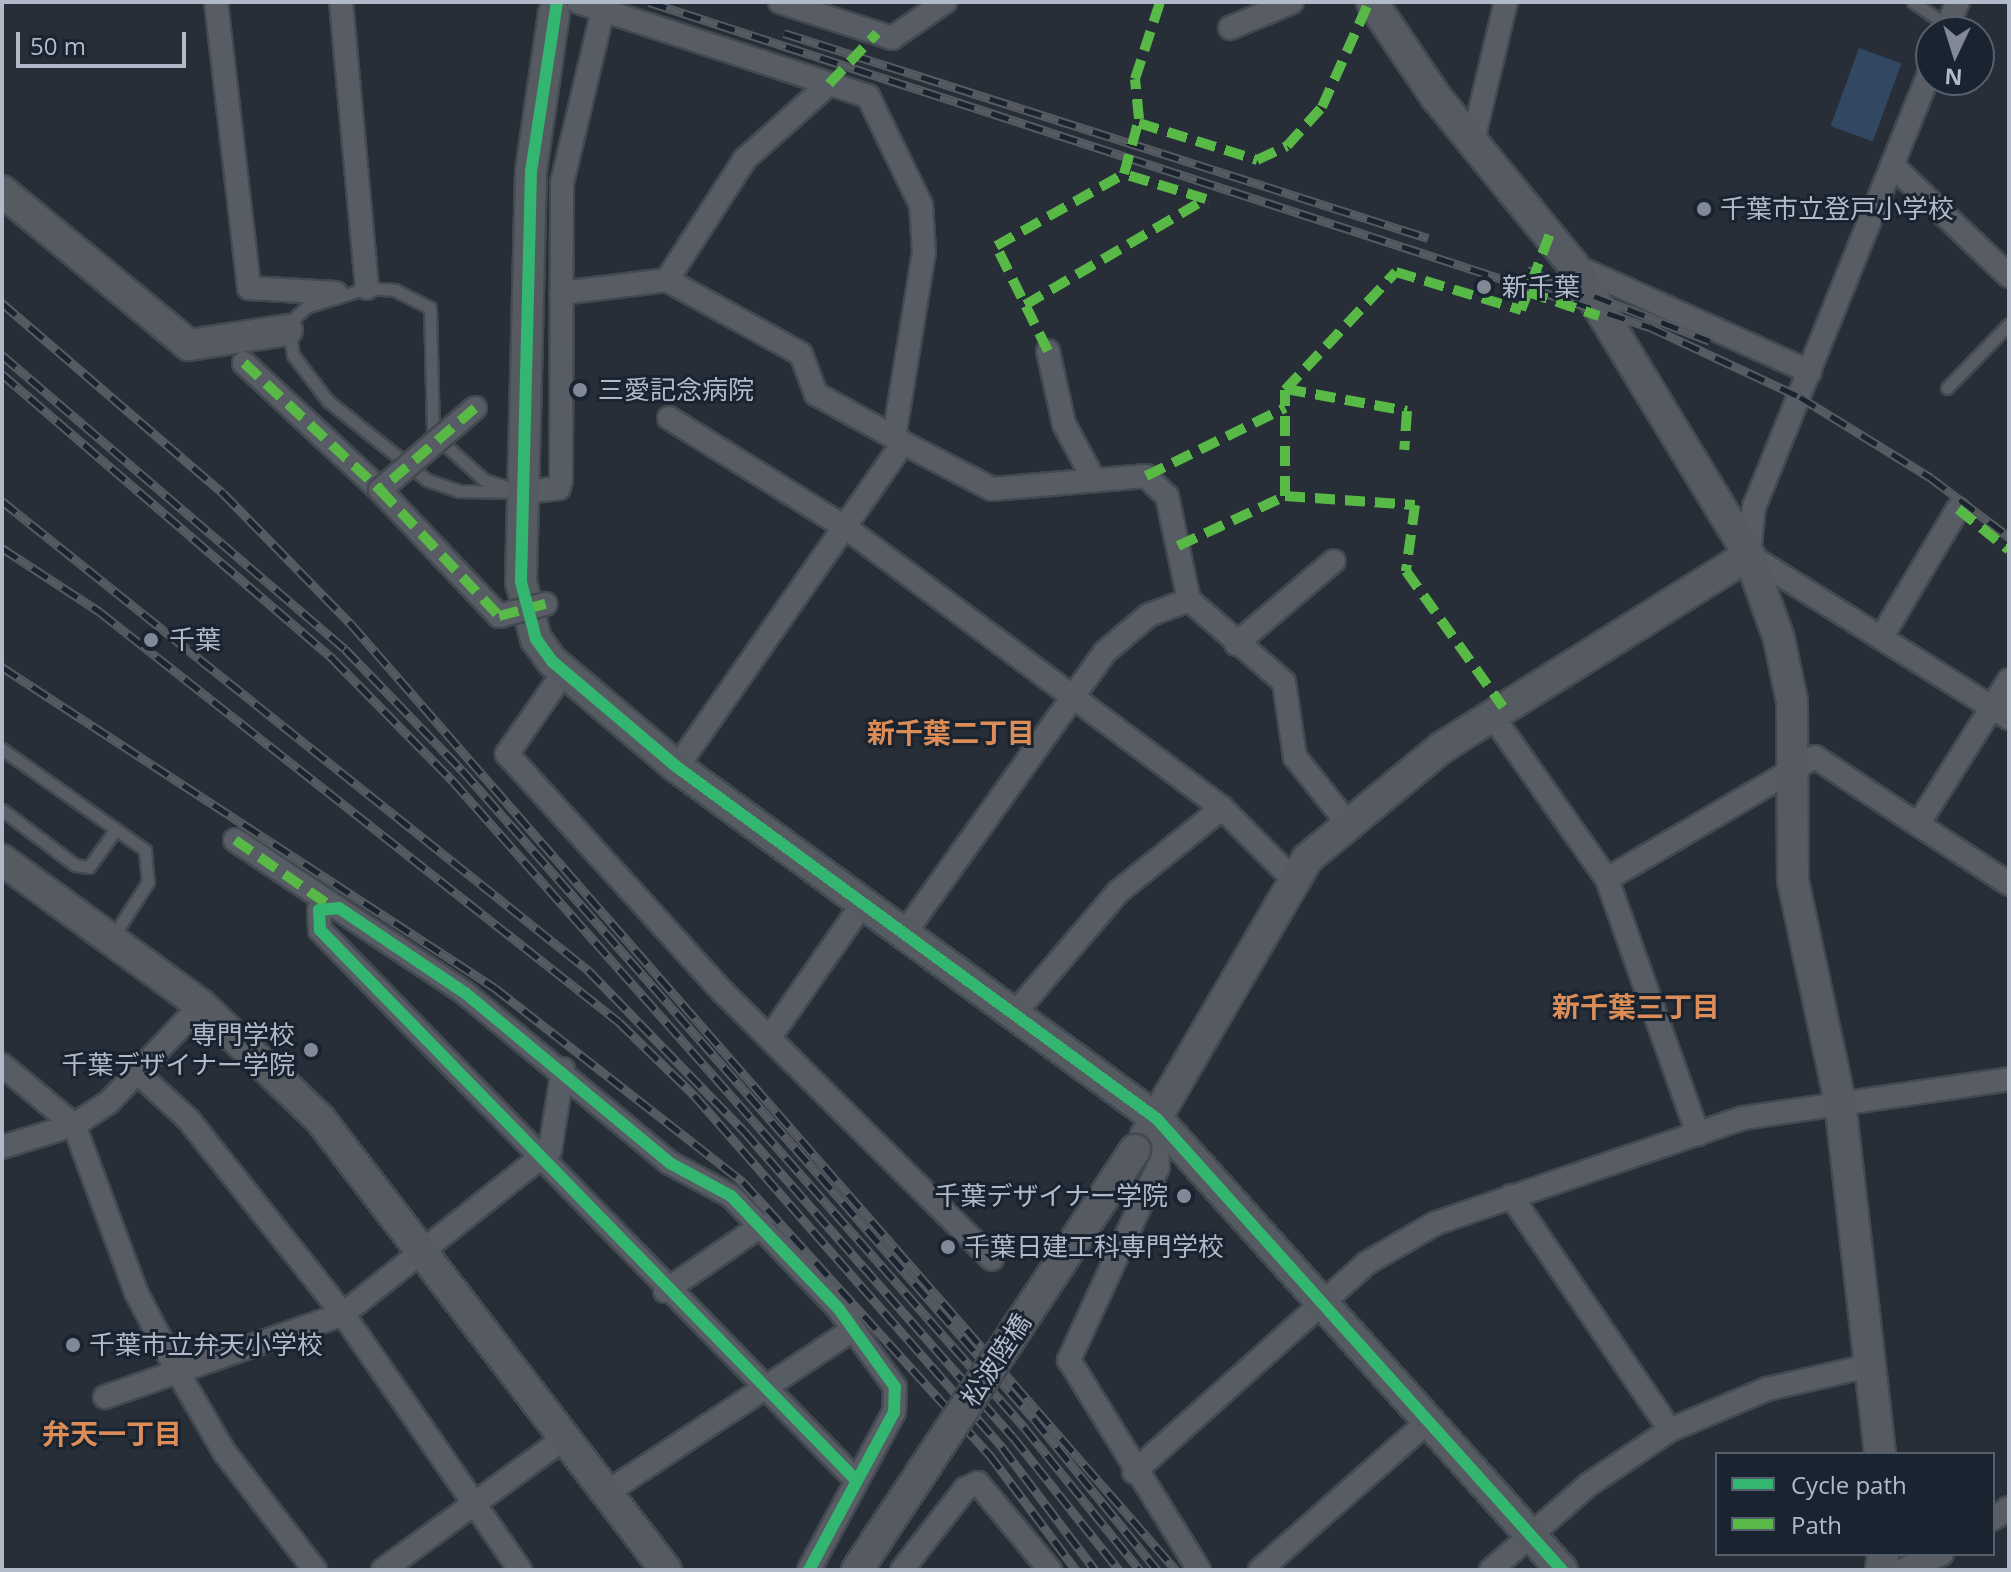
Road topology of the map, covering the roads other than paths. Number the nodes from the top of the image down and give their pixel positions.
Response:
1 (216, 2) edge
2 (341, 2) edge
3 (780, 2) edge
4 (945, 2) edge
5 (1292, 2) edge
6 (1372, 2) edge
7 (1506, 2) edge
8 (1913, 2) edge
9 (566, 8) edge
10 (603, 9) junction
11 (1930, 16) edge
12 (1230, 28) dead end
13 (829, 84) junction
14 (1921, 96) edge
15 (1473, 140) junction
16 (1894, 167) junction
17 (2, 191) edge
18 (1573, 265) junction
19 (2009, 276) edge
20 (667, 280) junction
21 (367, 288) junction
22 (336, 293) junction
23 (561, 293) junction
24 (2009, 324) edge
25 (287, 330) junction
26 (1048, 351) dead end
27 (244, 363) dead end
28 (1810, 372) junction
29 (1947, 388) dead end
30 (475, 408) dead end
31 (669, 418) dead end
32 (898, 440) junction
33 (1094, 480) junction
34 (380, 490) junction
35 (523, 492) junction
36 (1958, 509) dead end
37 (845, 527) junction
38 (1749, 555) junction
39 (1334, 561) dead end
40 (1189, 600) junction
41 (545, 604) dead end
42 (1881, 638) junction
43 (1236, 644) junction
44 (564, 672) junction
45 (2009, 680) edge
46 (1069, 694) junction
47 (2000, 713) edge
48 (1491, 714) junction
49 (2, 749) edge
50 (1795, 764) junction
51 (677, 767) junction
52 (1222, 808) junction
53 (2, 810) edge
54 (1919, 823) junction
55 (1349, 825) junction
56 (114, 832) junction
57 (235, 840) dead end
58 (2, 860) edge
59 (1291, 877) junction
60 (1607, 879) junction
61 (2009, 884) edge
62 (864, 902) junction
63 (329, 905) junction
64 (906, 931) junction
65 (111, 940) junction
66 (201, 1005) junction
67 (1015, 1013) junction
68 (770, 1037) junction
69 (2, 1065) edge
70 (563, 1069) junction
71 (141, 1076) junction
72 (2009, 1079) edge
73 (1840, 1102) junction
74 (1157, 1119) junction
75 (74, 1125) junction
76 (1698, 1134) junction
77 (2, 1147) edge
78 (539, 1159) junction
79 (1511, 1196) junction
80 (762, 1225) junction
81 (422, 1252) junction
82 (992, 1259) dead end
83 (665, 1291) junction
84 (1320, 1307) junction
85 (343, 1314) junction
86 (851, 1331) junction
87 (1868, 1366) junction
88 (177, 1371) junction
89 (766, 1388) junction
90 (105, 1397) dead end
91 (1425, 1424) junction
92 (1670, 1430) junction
93 (565, 1438) junction
94 (1880, 1452) edge
95 (1134, 1472) junction
96 (856, 1480) junction
97 (606, 1493) junction
98 (477, 1508) junction
99 (1532, 1535) junction
100 (1937, 1556) edge
101 (315, 1570) edge
102 (383, 1570) edge
103 (520, 1570) edge
104 (666, 1570) edge
105 (809, 1570) edge
106 (857, 1570) edge
107 (902, 1570) edge
108 (1050, 1570) edge
109 (1199, 1570) edge
110 (1260, 1570) edge
111 (1491, 1570) edge
112 (1562, 1570) edge
113 (1902, 1570) edge

1 - 22 street
2 - 21 street
3 - 4 street
5 - 12 street
6 - 15 street
7 - 15 street
8 - 11 lane
9 - 10 street
9 - 35 street
10 - 13 street
10 - 23 street
13 - 20 street
13 - 32 street
14 - 16 street
15 - 18 street
16 - 19 street
16 - 28 street
17 - 25 street
18 - 28 street
18 - 38 street
20 - 23 street
20 - 32 street
21 - 22 lane
21 - 35 lane
22 - 25 lane
23 - 35 street
24 - 29 lane
25 - 35 lane
26 - 33 street
27 - 34 street
28 - 38 street
30 - 34 street, bridge
31 - 37 street
32 - 33 street
32 - 37 street
33 - 40 street
34 - 41 street, bridge
35 - 44 street
36 - 42 street
37 - 46 street
37 - 51 street
38 - 42 street
38 - 48 street, 松波陸橋
38 - 50 street
39 - 43 street
40 - 43 street
40 - 46 street
42 - 47 street
43 - 55 street
44 - 51 street
44 - 68 street
45 - 47 street
46 - 52 street
46 - 64 street
47 - 54 street
48 - 55 street, 松波陸橋
48 - 60 street
49 - 56 lane
50 - 54 street
50 - 60 street
50 - 73 street
51 - 62 street
52 - 59 street
52 - 67 street
53 - 56 lane
54 - 61 street
55 - 59 street, 松波陸橋
56 - 65 lane
57 - 63 street
58 - 65 street
59 - 74 street, 松波陸橋
60 - 76 street
62 - 64 street
62 - 68 street
63 - 70 street
63 - 78 street
64 - 67 street
65 - 66 street
66 - 71 street
66 - 81 street
67 - 74 street
68 - 82 street
69 - 75 street
70 - 78 street
70 - 80 street
71 - 75 street
71 - 85 street
72 - 73 street
73 - 76 street
73 - 87 street
74 - 84 street
74 - 95 street
74 - 106 street, 松波陸橋, bridge
75 - 77 street
75 - 88 street
76 - 79 street
78 - 81 street
78 - 83 street
79 - 84 street
79 - 92 street
80 - 83 street
80 - 86 street
81 - 85 street
81 - 93 street
83 - 89 street
84 - 91 street
84 - 95 street
85 - 88 street
85 - 98 street
86 - 89 street
86 - 96 street
87 - 92 street
87 - 94 street
88 - 90 street
88 - 101 street
89 - 96 street
89 - 97 street
91 - 99 street
91 - 110 street
92 - 99 street
93 - 97 street
93 - 98 street
95 - 109 street
96 - 105 street
97 - 104 street
98 - 102 street
98 - 103 street
99 - 111 street
99 - 112 street
100 - 113 street
107 - 108 street

